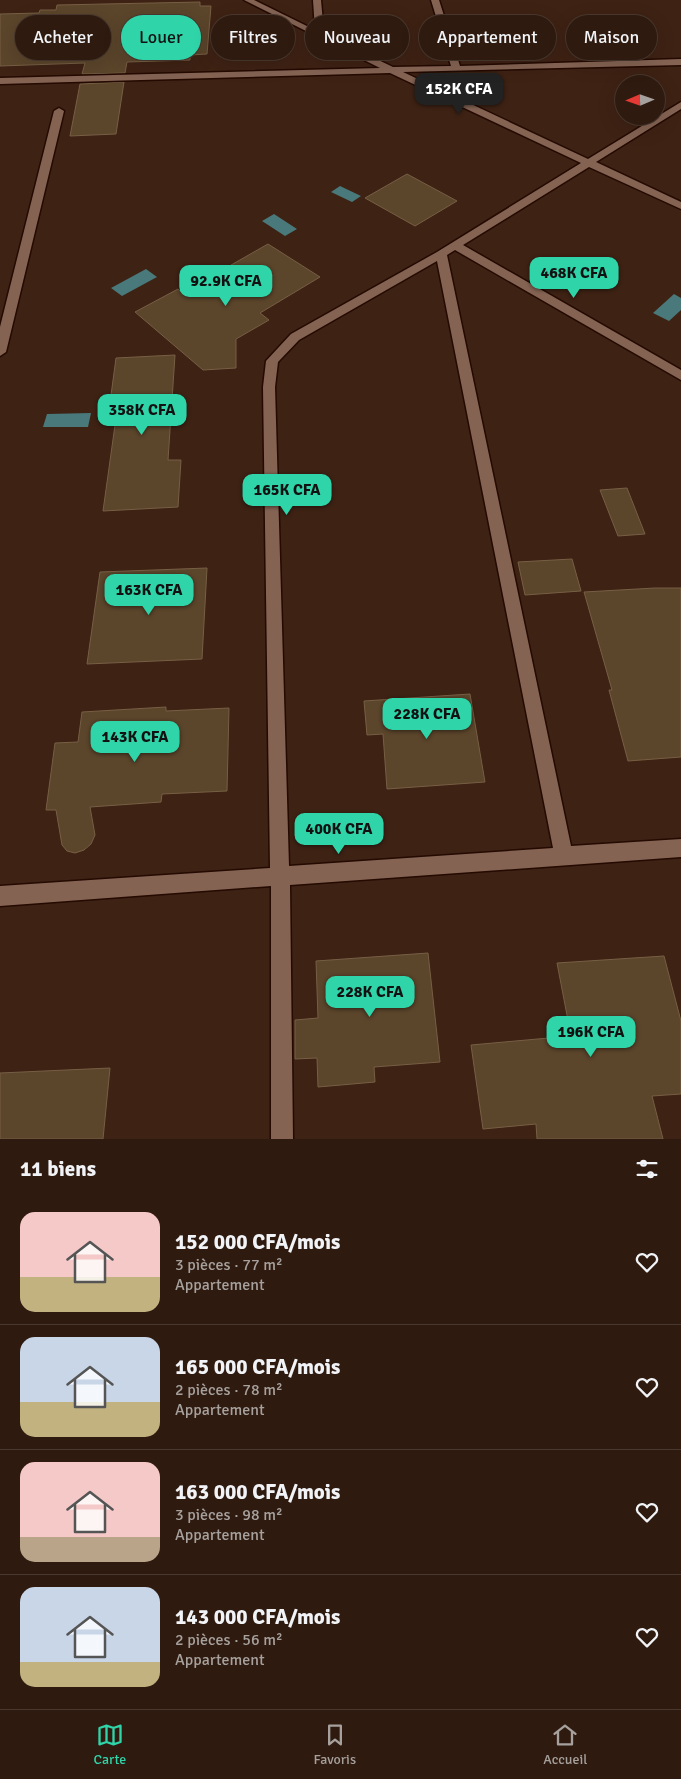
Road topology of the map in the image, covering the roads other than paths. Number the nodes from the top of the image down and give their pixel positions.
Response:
1 (248, 0) edge
2 (317, 0) edge
3 (435, 0) edge
4 (318, 15) edge
5 (305, 27) edge
6 (371, 60) edge
7 (681, 62) edge
8 (456, 68) junction
9 (391, 70) junction
10 (0, 81) edge
11 (681, 105) edge
12 (59, 111) dead end
13 (590, 162) junction
14 (681, 206) edge
15 (454, 245) junction
16 (441, 254) junction
17 (0, 352) edge
18 (681, 376) edge
19 (681, 848) edge
20 (564, 857) junction
21 (280, 876) junction
22 (0, 896) edge
23 (282, 1139) edge

1 - 5 street
2 - 4 street
3 - 8 street
6 - 9 street
7 - 8 street
8 - 9 street
9 - 10 street
9 - 13 street
11 - 13 street
12 - 17 street
13 - 14 street
13 - 15 street
15 - 16 street
15 - 18 street
16 - 20 street
16 - 21 street
19 - 20 street
20 - 21 street
21 - 22 street
21 - 23 street

